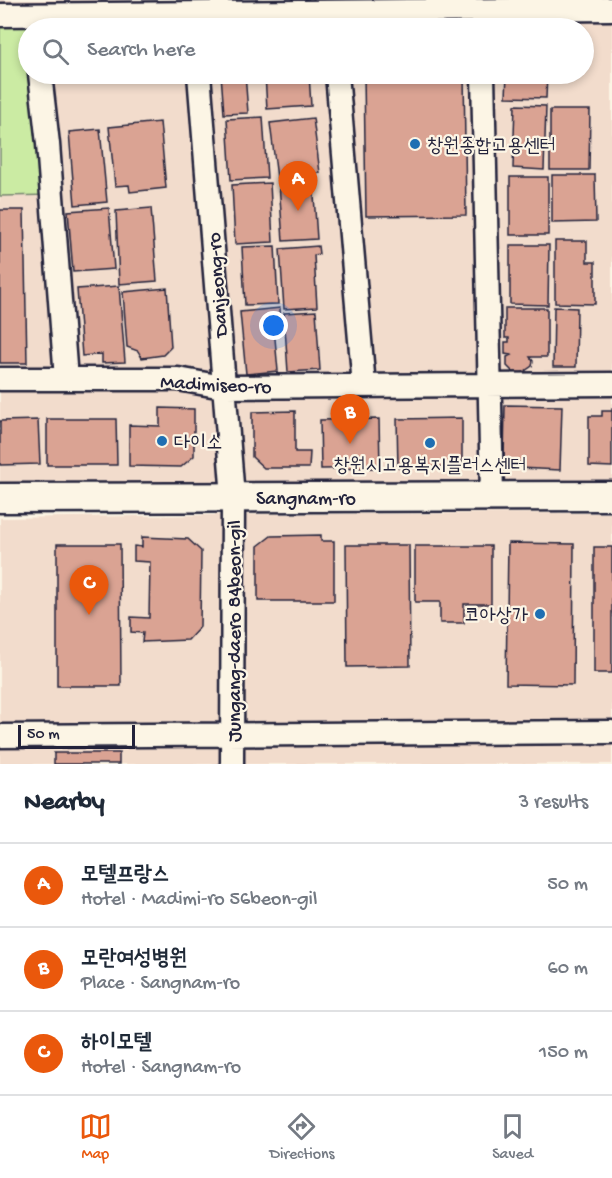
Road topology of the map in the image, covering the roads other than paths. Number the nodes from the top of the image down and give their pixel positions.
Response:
1 (612, 9) edge
2 (482, 13) edge
3 (32, 14) edge
4 (194, 14) edge
5 (0, 15) edge
6 (287, 18) edge
7 (376, 18) edge
8 (41, 84) edge
9 (200, 84) edge
10 (338, 84) edge
11 (483, 84) edge
12 (0, 379) edge
13 (66, 379) junction
14 (612, 384) edge
15 (490, 385) junction
16 (364, 386) junction
17 (224, 387) junction
18 (492, 496) junction
19 (612, 496) edge
20 (233, 497) junction
21 (0, 498) edge
22 (612, 732) edge
23 (232, 735) junction
24 (0, 736) edge
25 (232, 764) edge

1 - 2 street
2 - 7 street
3 - 4 street
3 - 5 street
4 - 6 street
8 - 13 street
9 - 17 street, Danjeong-ro
10 - 16 street
11 - 15 street
12 - 13 street, Madimiseo-ro
13 - 17 street, Madimiseo-ro
14 - 15 street, Madimiseo-ro
15 - 16 street, Madimiseo-ro
15 - 18 street
16 - 17 street, Madimiseo-ro
17 - 20 street, Danjeong-ro
18 - 19 main road, Sangnam-ro
18 - 20 main road, Sangnam-ro
20 - 21 main road, Sangnam-ro
20 - 23 street, Jungang-daero 84beon-gil
22 - 23 street
23 - 24 street
23 - 25 street, Jungang-daero 84beon-gil

